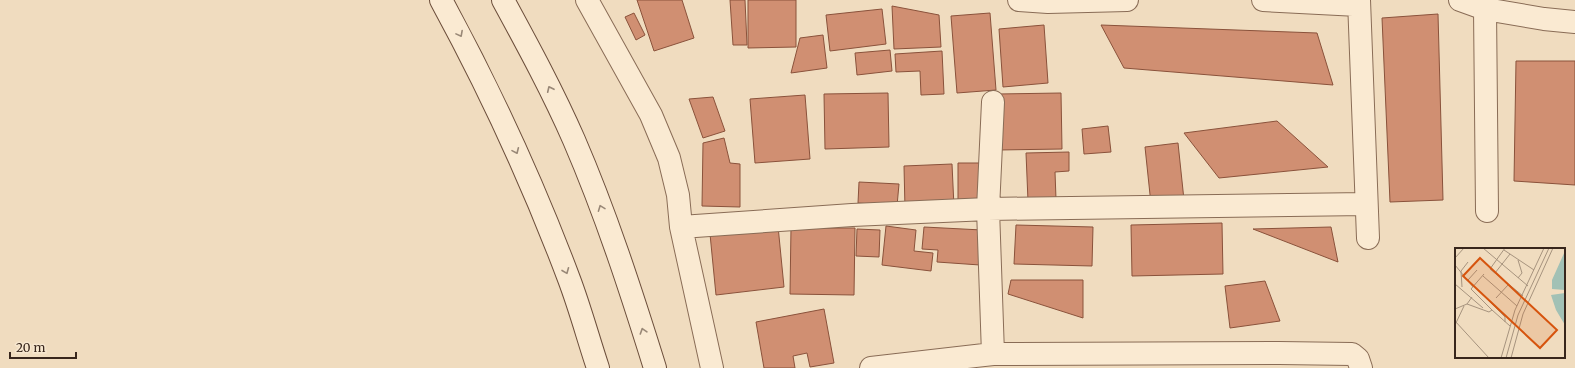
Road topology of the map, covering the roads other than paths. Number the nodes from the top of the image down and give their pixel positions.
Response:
1 (441, 0) edge
2 (503, 0) edge
3 (587, 0) edge
4 (1019, 0) edge
5 (1127, 0) edge
6 (1263, 0) edge
7 (1460, 0) edge
8 (1359, 2) edge
9 (1485, 9) junction
10 (1575, 22) edge
11 (993, 102) dead end
12 (1366, 204) junction
13 (988, 209) junction
14 (1487, 211) dead end
15 (681, 227) junction
16 (1368, 238) dead end
17 (993, 354) junction
18 (1262, 361) edge
19 (598, 368) edge
20 (655, 368) edge
21 (712, 368) edge
22 (871, 368) edge
23 (1361, 368) edge

1 -> 19 street
20 -> 2 street
3 - 15 street
4 - 5 street
6 - 8 street
7 - 9 street
8 - 12 street
9 - 10 street
9 - 14 street
11 - 13 street
12 - 13 street
12 - 16 street
13 - 15 street
13 - 17 street
15 - 21 street
17 - 18 street
17 - 22 street
18 - 23 street

